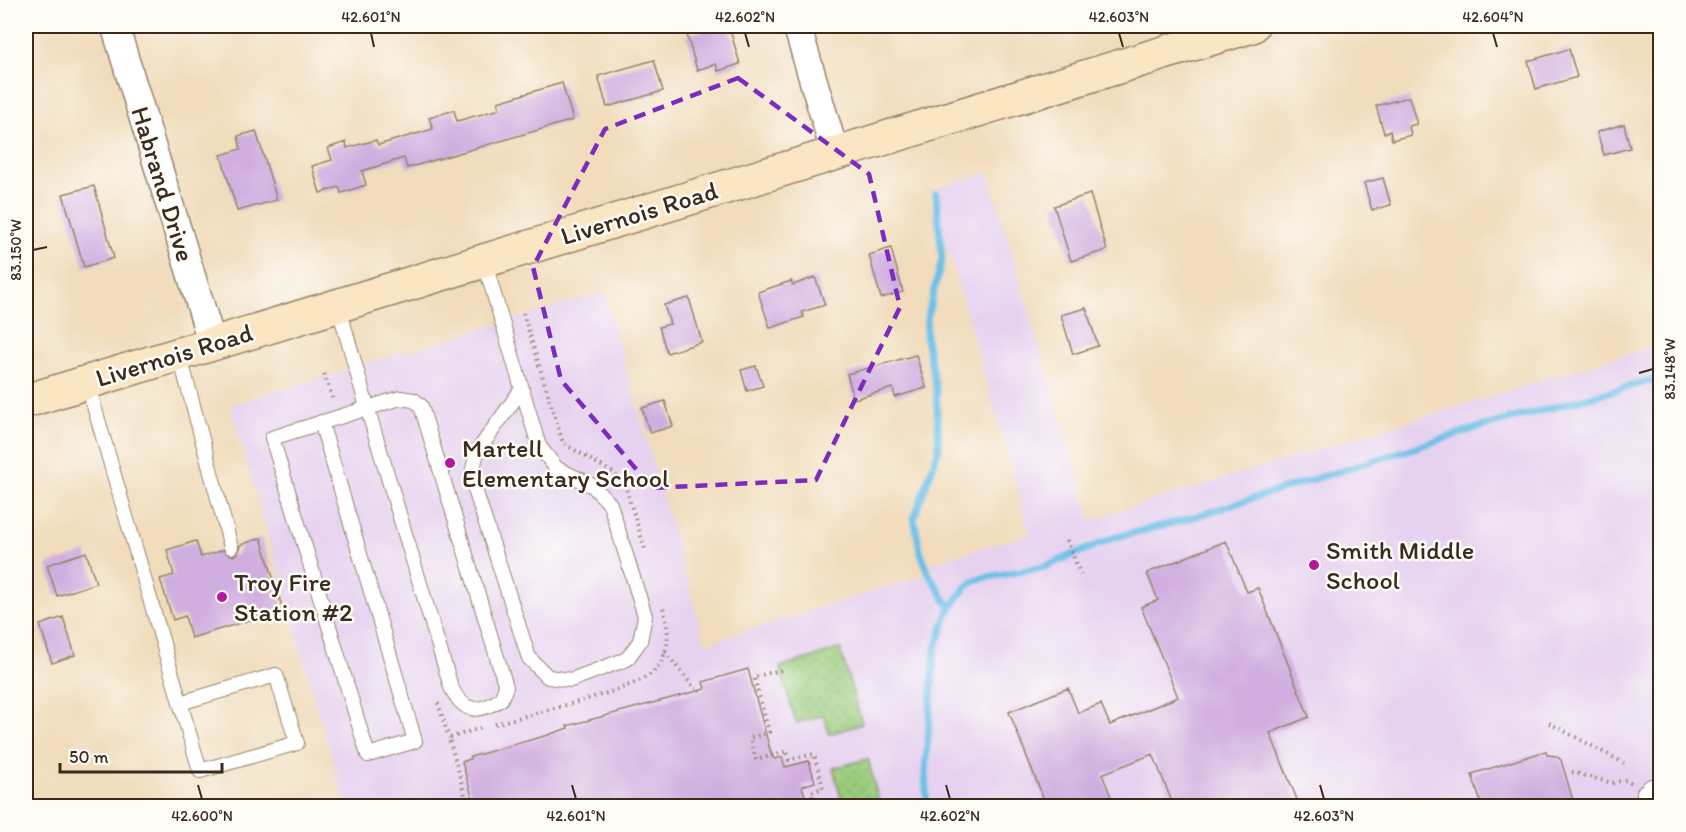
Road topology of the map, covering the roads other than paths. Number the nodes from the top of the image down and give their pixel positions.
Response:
1 (115, 26) edge
2 (797, 26) edge
3 (1252, 26) edge
4 (835, 153) junction
5 (484, 261) junction
6 (338, 305) junction
7 (212, 344) junction
8 (179, 353) junction
9 (87, 382) junction
10 (521, 390) junction
11 (26, 401) edge
12 (367, 408) junction
13 (321, 422) junction
14 (231, 547) dead end
15 (180, 703) junction
16 (1660, 784) edge
17 (1645, 807) edge

1 - 7 street, Habrand Drive
2 - 4 street
3 - 4 main road, Livernois Road
4 - 5 main road, Livernois Road
5 - 6 main road, Livernois Road
5 - 10 lane
6 - 7 main road, Livernois Road
6 - 12 lane
7 - 8 main road, Livernois Road
8 - 9 main road, Livernois Road
8 - 14 lane
9 - 11 main road, Livernois Road
9 - 15 lane
10 - 10 lane
12 - 12 lane
12 - 13 lane
13 - 13 lane
15 - 15 lane
16 - 17 lane

